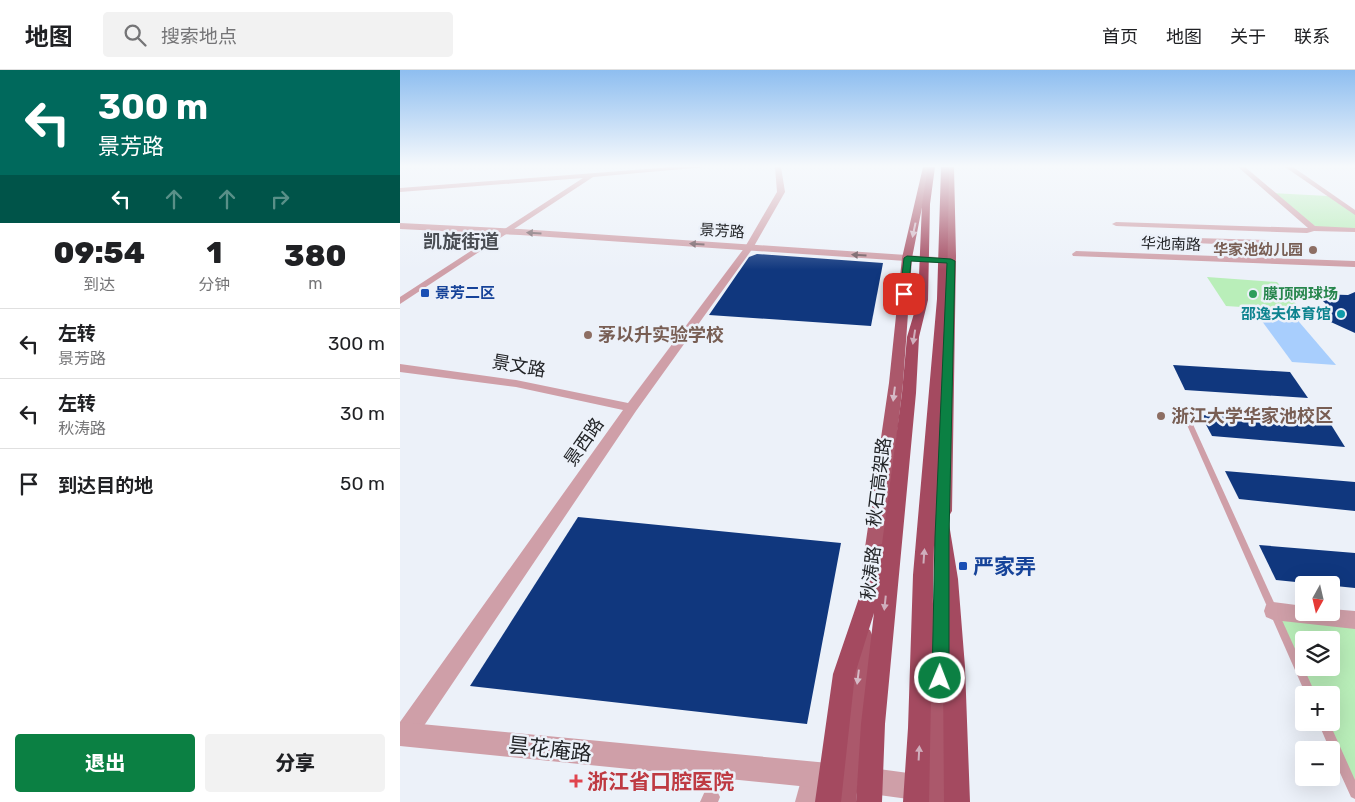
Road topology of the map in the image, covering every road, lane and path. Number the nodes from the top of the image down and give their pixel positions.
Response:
1 (552, 201) edge
2 (776, 201) edge
3 (919, 201) edge
4 (926, 201) edge
5 (944, 201) edge
6 (950, 201) edge
7 (1281, 201) edge
8 (1338, 201) edge
9 (1355, 213) edge
10 (1116, 224) dead end
11 (400, 226) edge
12 (1185, 226) junction
13 (1313, 228) junction
14 (1253, 229) junction
15 (1355, 230) edge
16 (503, 232) junction
17 (1196, 241) junction
18 (1267, 243) junction
19 (749, 248) junction
20 (1076, 254) dead end
21 (907, 258) junction
22 (1210, 259) junction
23 (951, 261) junction
24 (1286, 262) junction
25 (1355, 264) edge
26 (400, 301) edge
27 (400, 368) edge
28 (631, 408) junction
29 (1183, 409) dead end
30 (931, 455) junction
31 (894, 519) junction
32 (1273, 611) junction
33 (1355, 620) edge
34 (1307, 686) edge
35 (1327, 731) edge
36 (402, 734) edge
37 (813, 774) junction
38 (844, 790) edge
39 (1355, 793) edge
40 (944, 799) edge
41 (808, 802) edge
42 (828, 802) edge
43 (869, 802) edge
44 (916, 802) edge

1 - 16 street
2 - 19 street, 景西路
3 -> 21 main road, 秋涛路
4 -> 31 highway, 秋石高架路
5 - 30 highway
6 - 23 main road
7 - 13 street
8 - 9 street
10 - 12 street
11 - 16 street, 景芳路
12 - 14 street
12 - 17 street
13 - 14 street
13 - 15 street
14 - 18 street
19 -> 16 street, 景芳路
16 - 26 street
17 - 18 street
17 - 22 street
18 - 24 street
21 -> 19 street, 景芳路
19 - 28 street, 景西路
20 - 22 street, 华池南路
21 - 23 street, 景芳路
21 -> 38 main road, 秋涛路
22 - 24 street, 华池南路
23 - 40 main road
24 - 25 street, 华池南路
27 - 28 street, 景文路
28 - 36 street, 景西路
29 - 32 lane
30 - 40 highway
44 -> 30 highway
31 - 42 highway
31 -> 43 highway, 秋石高架路
32 - 33 street
32 - 34 lane
35 - 39 lane
36 - 37 street, 昙花庵路
37 - 38 street, 昙花庵路
37 - 41 street
38 - 40 street, 昙花庵路

